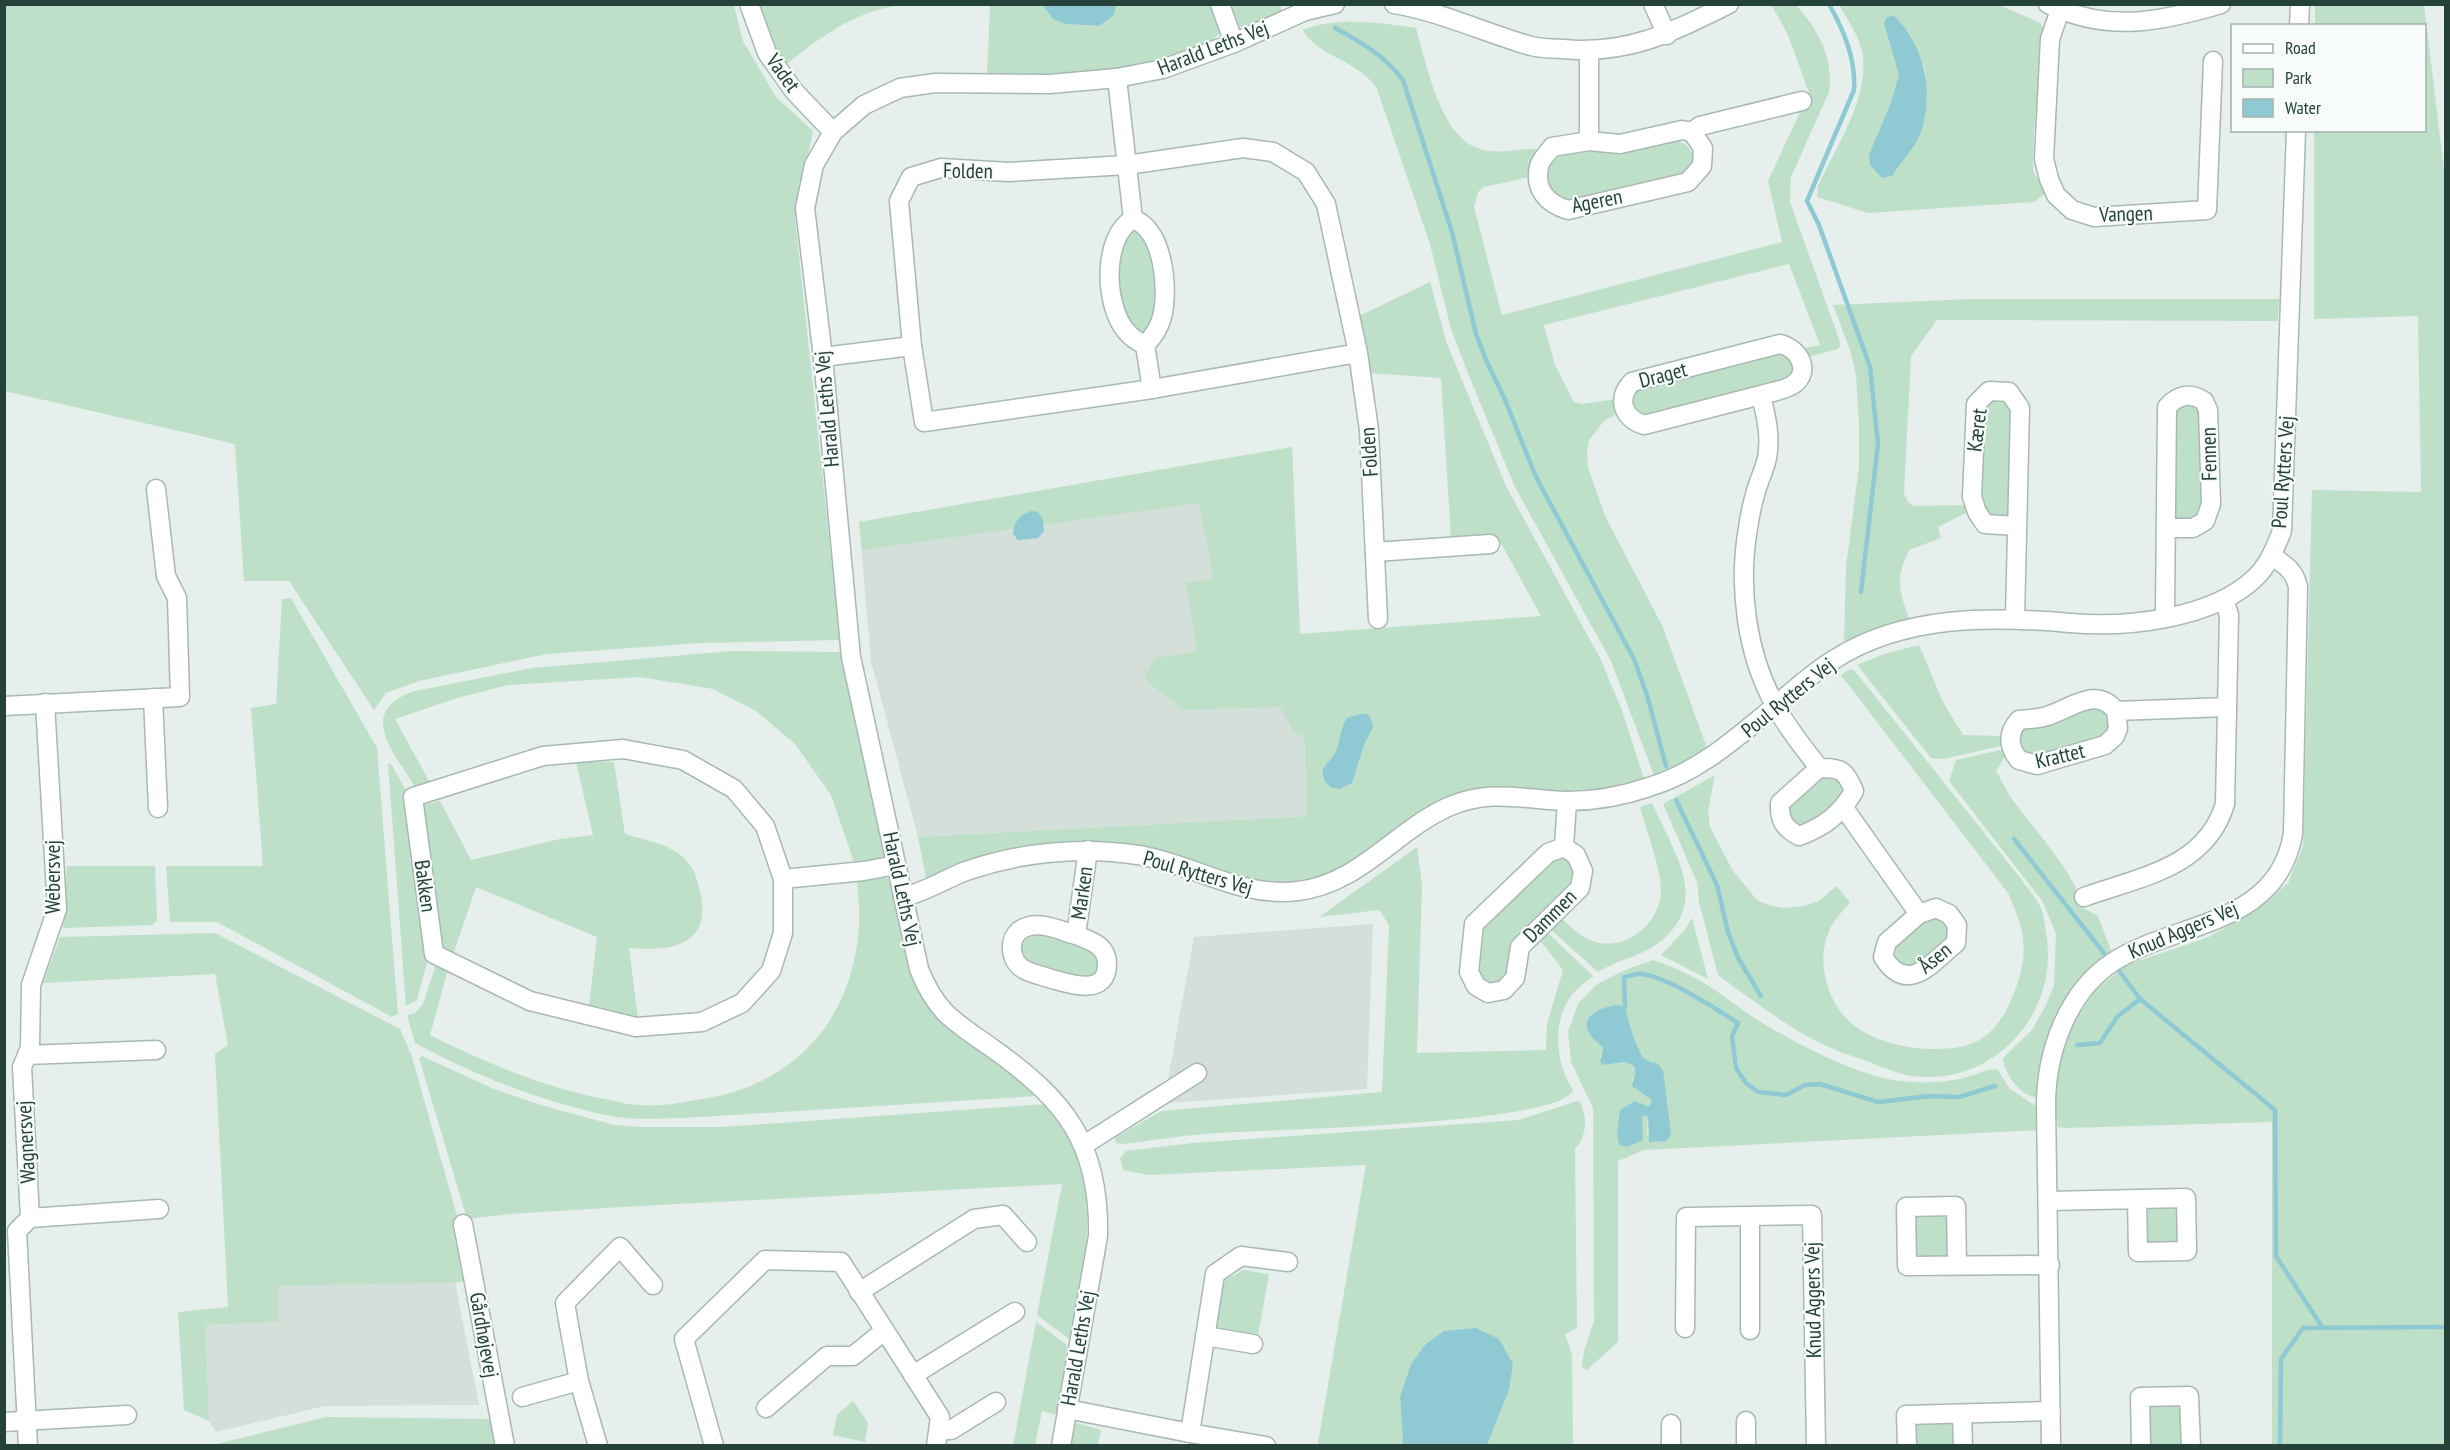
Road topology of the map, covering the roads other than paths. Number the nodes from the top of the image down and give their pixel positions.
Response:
1 (749, 4) edge
2 (1220, 4) edge
3 (1335, 4) edge
4 (1394, 4) edge
5 (1653, 4) edge
6 (1729, 4) edge
7 (2221, 4) edge
8 (2300, 4) edge
9 (2054, 7) edge
10 (2299, 24) edge
11 (1667, 35) junction
12 (1234, 42) junction
13 (1589, 52) junction
14 (2213, 61) dead end
15 (1117, 78) junction
16 (1802, 101) dead end
17 (833, 132) junction
18 (1692, 132) junction
19 (2296, 132) edge
20 (1590, 141) junction
21 (1126, 165) junction
22 (1133, 219) junction
23 (1145, 345) junction
24 (912, 346) junction
25 (1358, 353) junction
26 (823, 357) junction
27 (1152, 389) junction
28 (1761, 395) junction
29 (156, 489) dead end
30 (2016, 526) junction
31 (2166, 528) junction
32 (1490, 544) dead end
33 (1375, 552) junction
34 (2272, 556) junction
35 (2224, 599) junction
36 (2166, 617) junction
37 (1378, 618) dead end
38 (2015, 618) junction
39 (153, 698) junction
40 (45, 703) junction
41 (4, 706) edge
42 (1775, 706) junction
43 (2227, 707) junction
44 (2116, 711) junction
45 (1819, 768) junction
46 (1567, 801) junction
47 (158, 808) dead end
48 (1845, 808) junction
49 (1563, 847) junction
50 (1088, 850) junction
51 (896, 865) junction
52 (783, 879) junction
53 (903, 897) junction
54 (2084, 897) dead end
55 (1919, 914) dead end
56 (1076, 935) junction
57 (156, 1050) dead end
58 (21, 1060) edge
59 (1197, 1073) dead end
60 (1084, 1145) junction
61 (2137, 1199) dead end
62 (2049, 1201) junction
63 (159, 1209) dead end
64 (1750, 1217) junction
65 (30, 1218) junction
66 (464, 1224) dead end
67 (1027, 1242) dead end
68 (1288, 1262) dead end
69 (2050, 1265) junction
70 (1957, 1266) dead end
71 (653, 1285) dead end
72 (859, 1292) junction
73 (1015, 1312) dead end
74 (1685, 1328) dead end
75 (1750, 1330) dead end
76 (884, 1331) junction
77 (1205, 1336) junction
78 (1253, 1344) dead end
79 (913, 1375) junction
80 (579, 1381) junction
81 (522, 1397) dead end
82 (996, 1402) dead end
83 (766, 1408) dead end
84 (1067, 1408) junction
85 (2051, 1411) junction
86 (1962, 1414) junction
87 (127, 1415) dead end
88 (26, 1420) junction
89 (4, 1422) edge
90 (1746, 1422) dead end
91 (1671, 1424) dead end
92 (1190, 1433) junction
93 (937, 1438) edge
94 (28, 1446) edge
95 (505, 1446) edge
96 (598, 1446) edge
97 (714, 1446) edge
98 (1061, 1446) edge
99 (1266, 1446) edge
100 (1671, 1446) edge
101 (1746, 1446) edge
102 (1816, 1446) edge
103 (1907, 1446) edge
104 (1963, 1446) edge
105 (2051, 1446) edge
106 (2141, 1446) edge
107 (2191, 1446) edge

1 - 17 street, Vadet
2 - 12 street
3 - 12 street, Harald Leths Vej
4 - 13 street
5 - 11 street
6 - 11 street
7 - 9 street
8 - 10 street
9 - 14 street, Vangen
11 - 13 street
12 - 15 street, Harald Leths Vej
13 - 20 street
15 - 17 street, Harald Leths Vej
15 - 21 street
16 - 18 street, Ageren
17 - 26 street, Harald Leths Vej
18 - 20 street, Ageren
18 - 20 street, Ageren
19 - 34 street, Poul Rytters Vej
21 - 22 street
21 - 24 street, Folden
21 - 25 street, Folden
22 - 23 street
22 - 23 street
23 - 27 street
24 - 26 street
24 - 27 street, Folden
25 - 27 street, Folden
25 - 33 street, Folden
26 - 51 street, Harald Leths Vej
28 - 28 street, Draget
28 - 42 street
29 - 39 street
30 - 30 street, Kæret
30 - 38 street, Kæret
31 - 31 street, Fennen
31 - 36 street, Fennen
32 - 33 street
33 - 37 street, Folden
34 - 35 street, Poul Rytters Vej
34 - 62 street, Knud Aggers Vej
35 - 36 street, Poul Rytters Vej
35 - 43 street
36 - 38 street, Poul Rytters Vej
38 - 42 street, Poul Rytters Vej
39 - 40 street
39 - 47 street
40 - 41 street
40 - 58 street, Webersvej
42 - 45 street
42 - 46 street, Poul Rytters Vej
43 - 44 street, Krattet
43 - 54 street
44 - 44 street, Krattet
45 - 48 street
45 - 48 street
46 - 49 street
46 - 50 street, Poul Rytters Vej
48 - 55 street, Åsen
49 - 49 street, Dammen
50 - 53 street, Poul Rytters Vej
50 - 56 street, Marken
51 - 52 street
51 - 53 street, Harald Leths Vej
52 - 52 street, Bakken
53 - 60 street, Harald Leths Vej
56 - 56 street, Marken
57 - 58 street
58 - 65 street, Wagnersvej
59 - 60 street
60 - 84 street, Harald Leths Vej
61 - 62 street
62 - 69 street, Knud Aggers Vej
63 - 65 street
64 - 74 street, Knud Aggers Vej
64 - 75 street
64 - 102 street, Knud Aggers Vej
65 - 88 street, Wagnersvej
66 - 95 street, Gårdhøjevej
67 - 72 street
68 - 77 street
69 - 70 street
69 - 85 street, Knud Aggers Vej
71 - 80 street
72 - 76 street
72 - 97 street
73 - 79 street
76 - 79 street
76 - 83 street
77 - 78 street
77 - 92 street
79 - 93 street
80 - 81 street
80 - 96 street
82 - 93 street
84 - 92 street
84 - 98 street, Harald Leths Vej
85 - 86 street
85 - 105 street, Knud Aggers Vej
86 - 103 street
86 - 104 street
87 - 88 street
88 - 89 street
88 - 94 street, Wagnersvej
90 - 101 street
91 - 100 street
92 - 99 street
106 - 107 street

